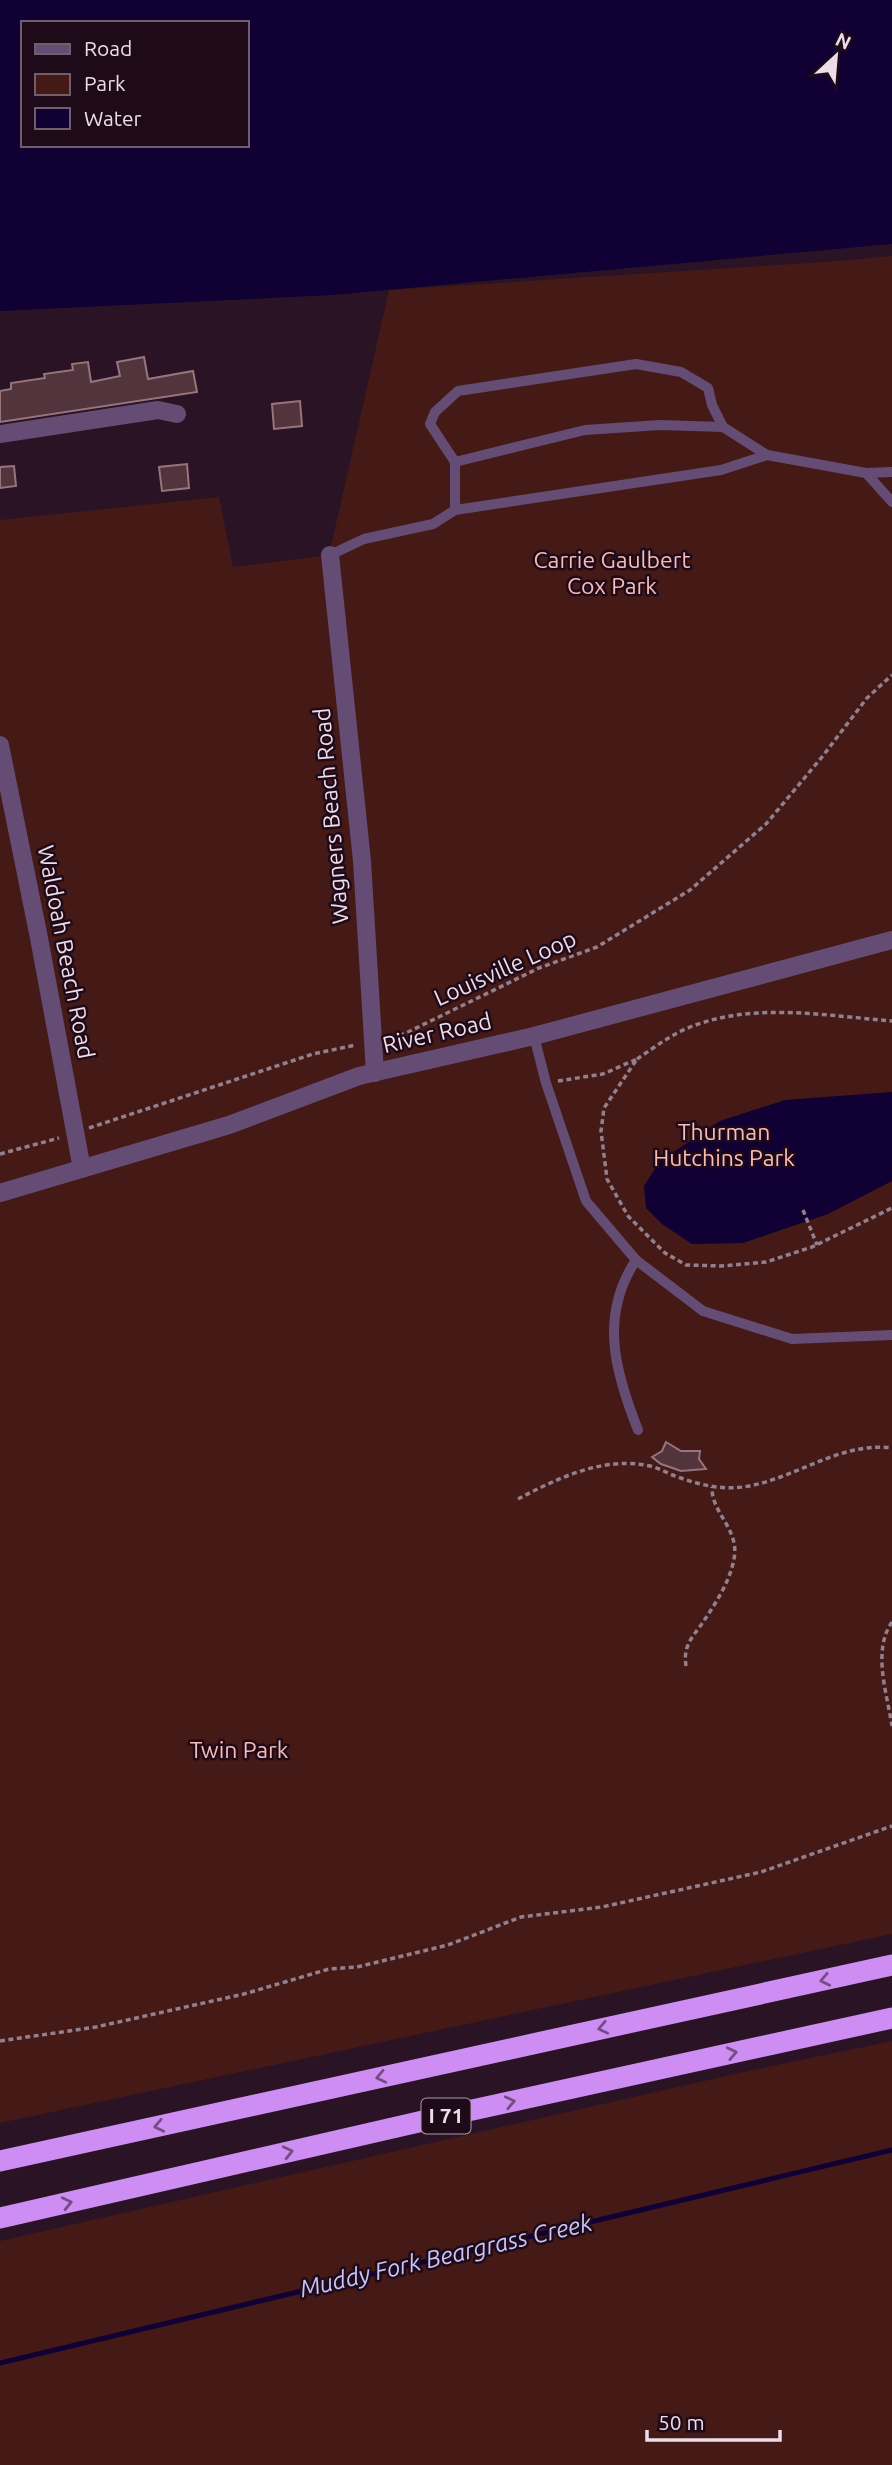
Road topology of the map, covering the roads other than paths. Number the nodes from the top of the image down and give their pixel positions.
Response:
1 (177, 414) dead end
2 (723, 428) junction
3 (0, 434) edge
4 (767, 455) junction
5 (455, 462) junction
6 (892, 472) edge
7 (866, 473) junction
8 (892, 502) edge
9 (455, 510) junction
10 (330, 555) joint
11 (0, 745) edge
12 (892, 940) edge
13 (534, 1036) junction
14 (375, 1073) junction
15 (82, 1169) junction
16 (0, 1194) edge
17 (636, 1260) junction
18 (892, 1335) edge
19 (638, 1430) dead end
20 (892, 1965) edge
21 (892, 2018) edge
22 (0, 2161) edge
23 (0, 2218) edge

1 - 3 street
2 - 4 lane
2 - 5 lane
2 - 5 lane
4 - 7 lane
4 - 9 lane
5 - 9 lane
6 - 7 lane
7 - 8 lane
9 - 10 lane
10 - 14 street, Wagners Beach Road
11 - 15 street, Waldoah Beach Road
12 - 13 street, River Road
13 - 14 street, River Road
13 - 17 lane
14 - 15 street, River Road
15 - 16 street, River Road
17 - 18 lane
17 - 19 lane
20 -> 22 highway, I 71
23 -> 21 highway, I 71

